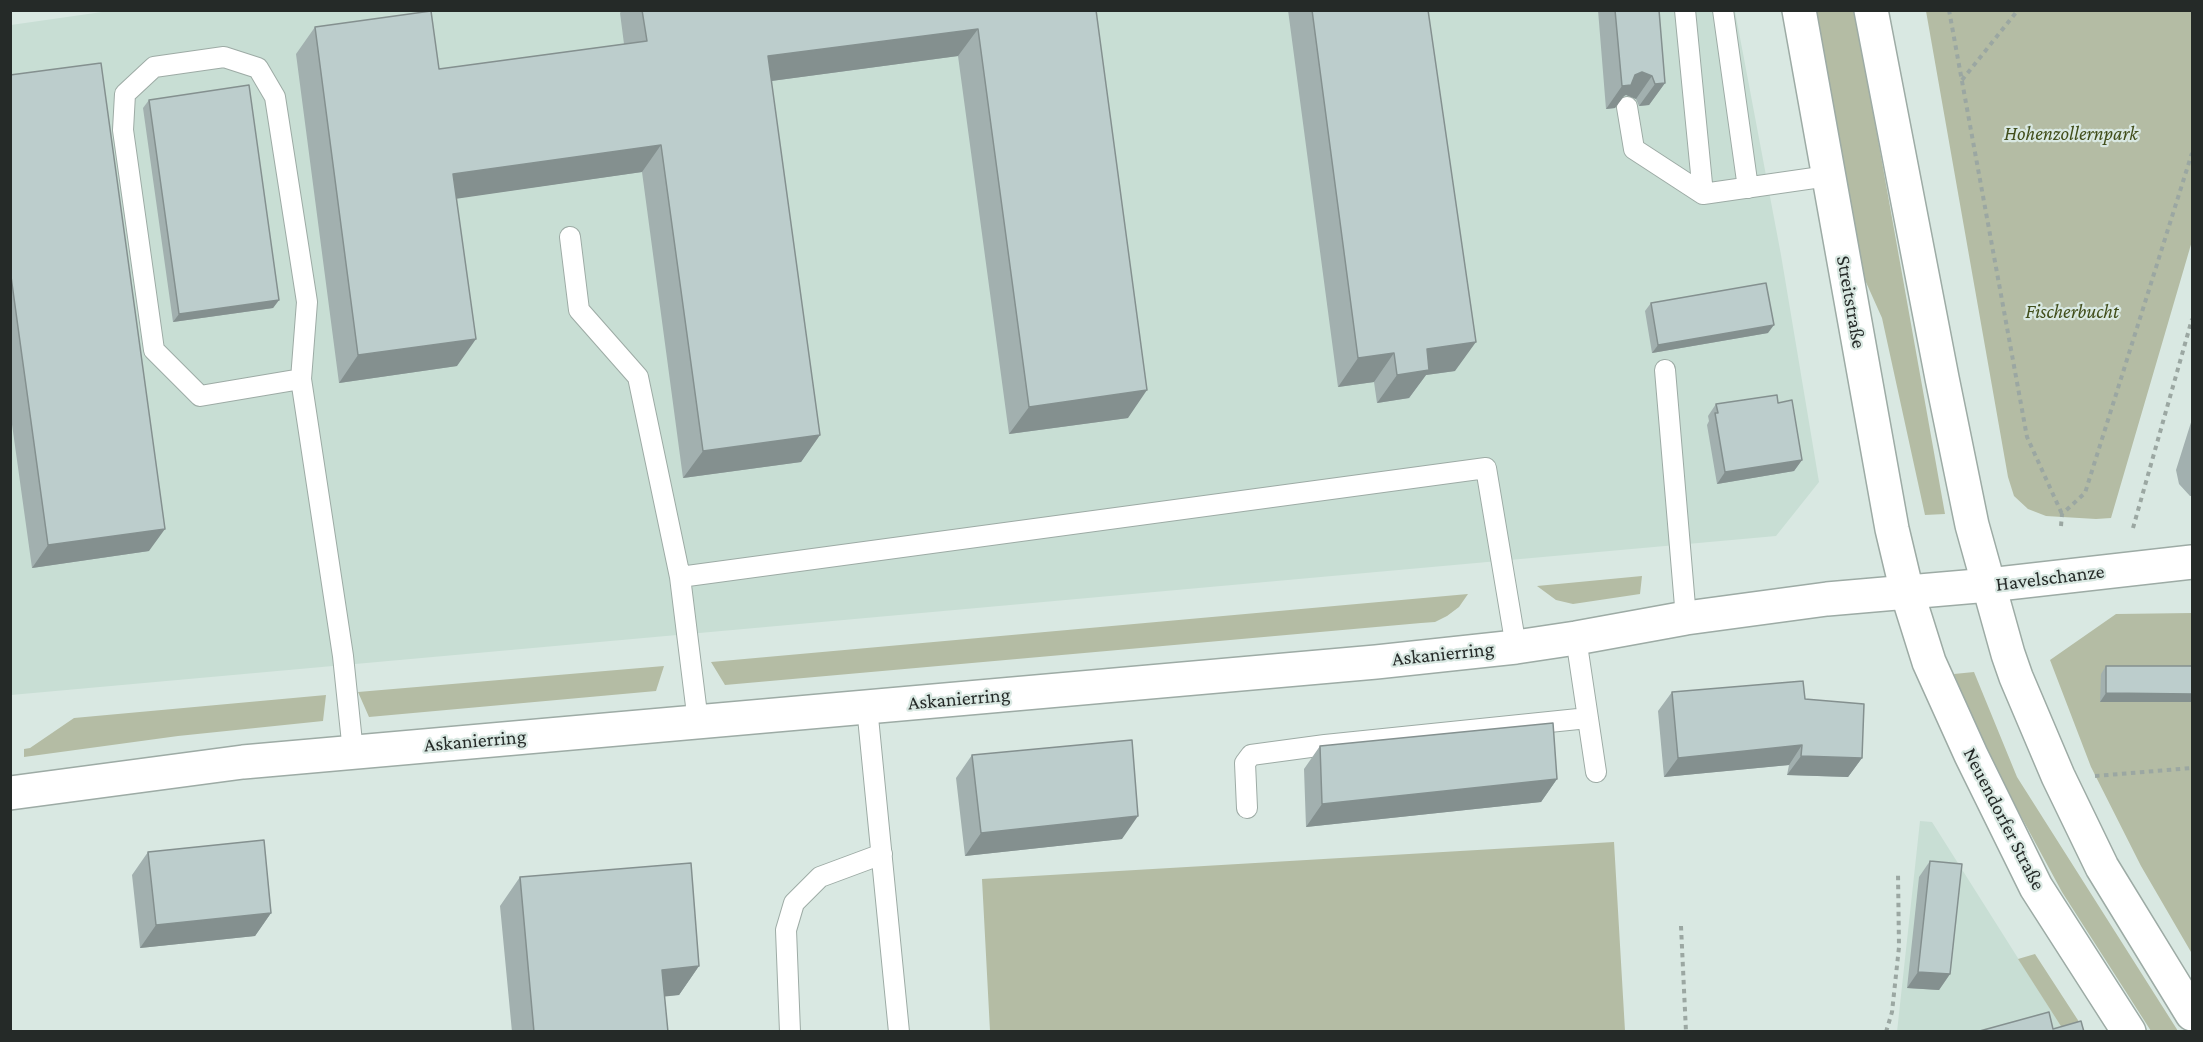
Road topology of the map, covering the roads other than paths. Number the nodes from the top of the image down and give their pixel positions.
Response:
1 (1685, 10) edge
2 (1723, 10) edge
3 (1800, 10) edge
4 (1872, 10) edge
5 (1627, 107) edge
6 (1828, 176) junction
7 (1748, 188) junction
8 (1703, 194) junction
9 (570, 237) dead end
10 (1665, 369) dead end
11 (301, 379) junction
12 (2193, 562) edge
13 (680, 577) junction
14 (1989, 585) junction
15 (1907, 592) junction
16 (1686, 618) junction
17 (1576, 638) junction
18 (1516, 647) junction
19 (867, 707) junction
20 (1588, 718) junction
21 (698, 722) junction
22 (354, 752) junction
23 (1596, 772) dead end
24 (10, 793) edge
25 (1247, 808) dead end
26 (882, 854) junction
27 (2193, 1014) edge
28 (790, 1032) edge
29 (899, 1032) edge
30 (2129, 1032) edge

1 - 8 lane
2 - 7 lane
3 - 6 street, Streitstraße
4 - 14 street
5 - 8 lane
6 - 7 lane
6 - 15 street, Streitstraße
7 - 8 lane
9 - 13 lane
10 - 16 lane
11 - 11 lane
11 - 22 lane
12 - 14 street, Havelschanze
13 - 18 lane
13 - 21 lane
14 - 15 street, Havelschanze
14 - 27 street
15 - 16 street, Askanierring
15 - 30 street, Neuendorfer Straße
16 - 17 street, Askanierring
17 - 18 street, Askanierring
17 - 20 lane
18 - 19 street, Askanierring
19 - 21 street, Askanierring
19 - 26 lane
20 - 23 lane
20 - 25 lane
21 - 22 street, Askanierring
22 - 24 street, Askanierring
26 - 28 lane
26 - 29 lane

